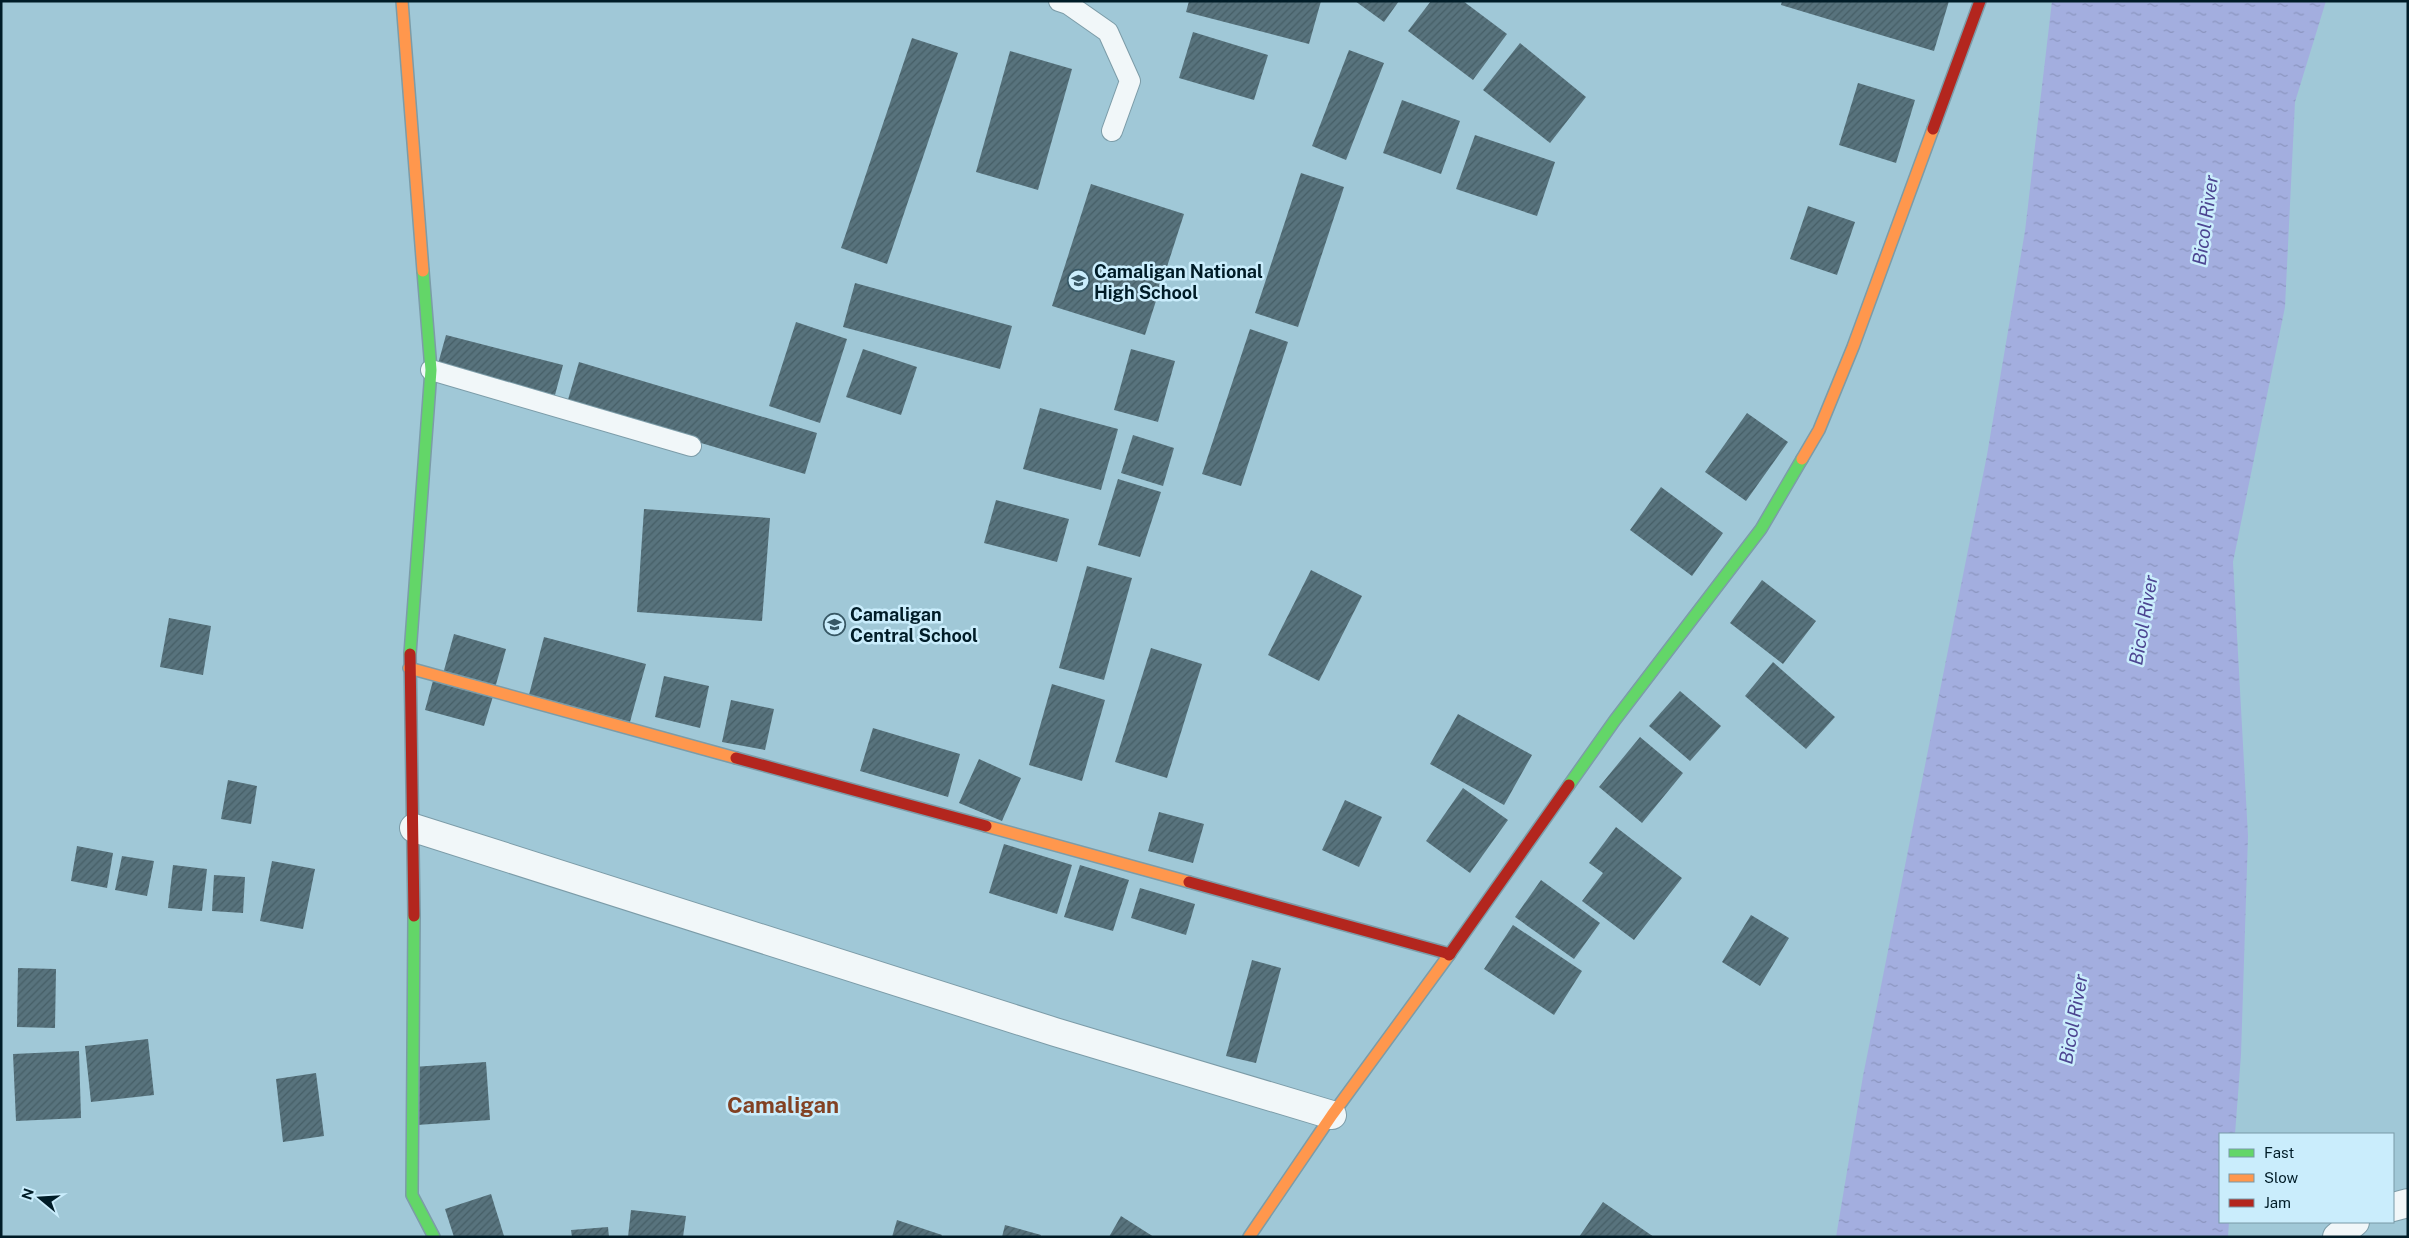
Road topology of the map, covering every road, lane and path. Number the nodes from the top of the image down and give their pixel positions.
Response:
1 (402, 1) edge
2 (1059, 1) edge
3 (1980, 1) edge
4 (1112, 131) dead end
5 (431, 370) junction
6 (691, 446) dead end
7 (409, 668) junction
8 (414, 828) junction
9 (1450, 954) junction
10 (1332, 1115) junction
11 (2408, 1203) edge
12 (2394, 1207) edge
13 (2354, 1223) edge
14 (434, 1237) edge
15 (1249, 1237) edge
16 (2337, 1237) edge

1 - 5 street
2 - 4 lane
3 - 9 street
5 - 6 lane
5 - 7 street
7 - 8 street
7 - 9 street
8 - 10 street
8 - 14 street
9 - 10 street
10 - 15 street
11 - 12 street
13 - 16 street

